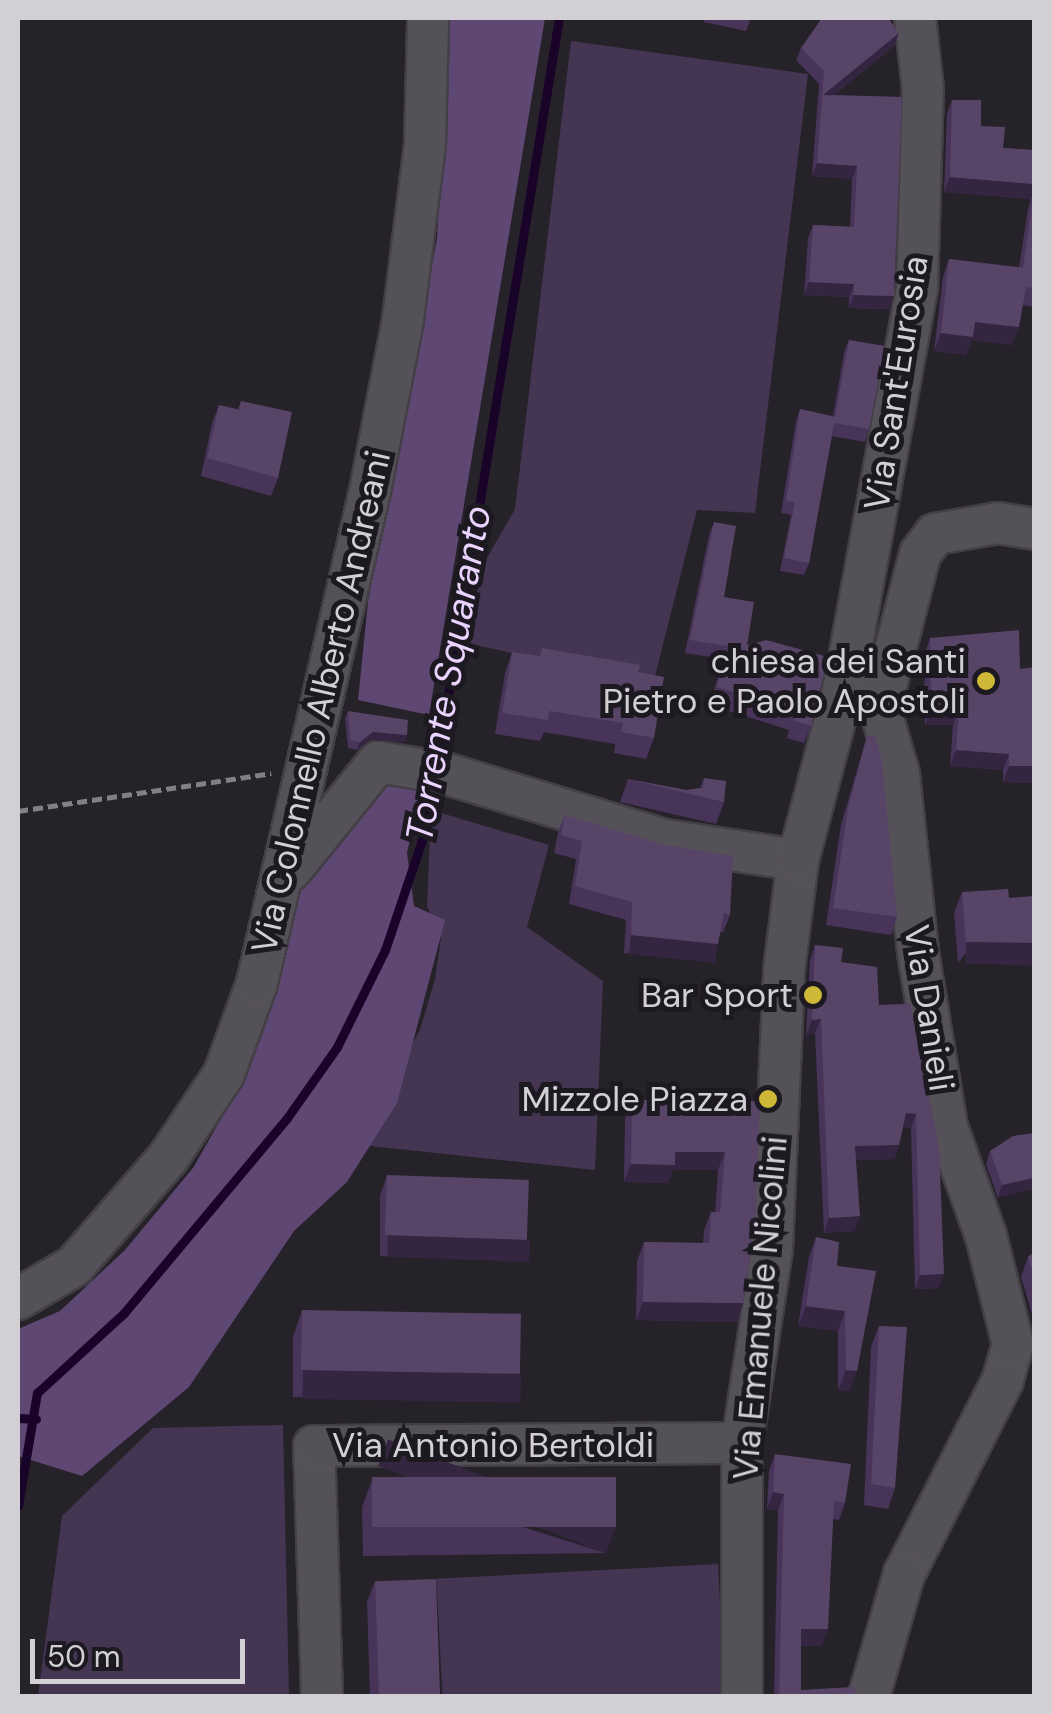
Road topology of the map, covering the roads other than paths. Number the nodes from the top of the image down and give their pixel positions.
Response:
1 (428, 18) edge
2 (916, 18) edge
3 (1034, 529) edge
4 (844, 686) junction
5 (880, 710) junction
6 (798, 860) junction
7 (284, 879) junction
8 (18, 1299) edge
9 (1024, 1341) edge
10 (742, 1443) junction
11 (322, 1696) edge
12 (742, 1696) edge
13 (870, 1696) edge

1 - 7 street, Via Colonnello Alberto Andreani
2 - 4 street, Via Sant'Eurosia
3 - 5 street
4 - 5 street
4 - 6 street, Via Emanuele Nicolini
5 - 9 street, Via Danieli
6 - 7 street
6 - 10 street, Via Emanuele Nicolini
7 - 8 street, Via Colonnello Alberto Andreani
9 - 13 street, Via Danieli
10 - 11 street, Via Antonio Bertoldi
10 - 12 street, Via Emanuele Nicolini

